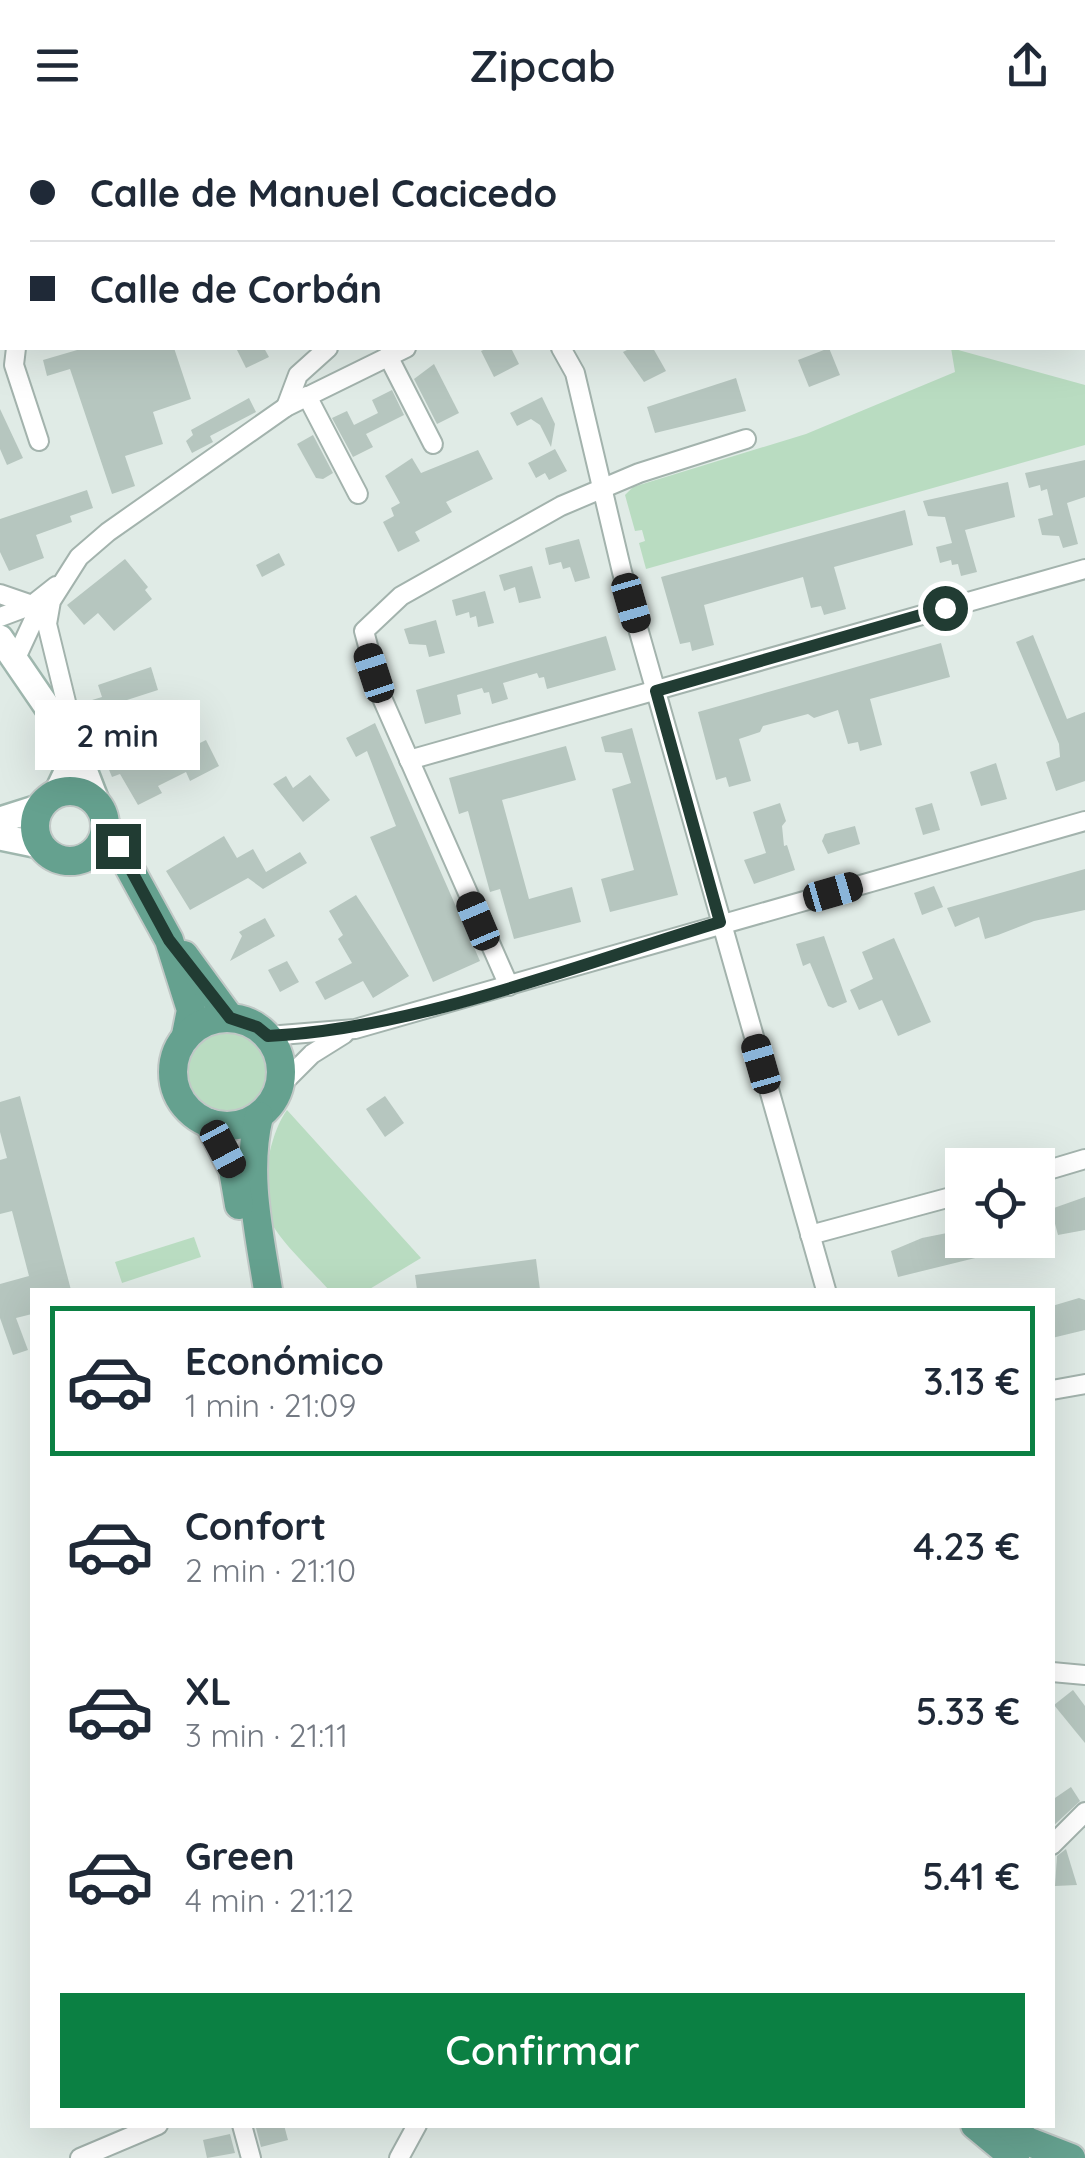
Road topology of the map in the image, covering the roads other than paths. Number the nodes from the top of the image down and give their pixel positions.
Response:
1 (16, 350) edge
2 (326, 350) edge
3 (402, 350) edge
4 (562, 350) edge
5 (388, 356) junction
6 (307, 396) junction
7 (286, 407) junction
8 (746, 440) dead end
9 (38, 441) dead end
10 (432, 444) dead end
11 (602, 486) junction
12 (358, 494) dead end
13 (1085, 569) edge
14 (60, 584) junction
15 (0, 594) edge
16 (32, 605) junction
17 (0, 617) edge
18 (8, 648) edge
19 (656, 691) junction
20 (66, 735) junction
21 (409, 760) junction
22 (48, 801) junction
23 (101, 814) junction
24 (0, 820) edge
25 (1085, 822) edge
26 (0, 836) edge
27 (40, 844) junction
28 (84, 858) junction
29 (134, 880) junction
30 (720, 922) junction
31 (169, 940) junction
32 (509, 986) junction
33 (230, 1018) junction
34 (355, 1028) junction
35 (186, 1035) junction
36 (268, 1036) junction
37 (279, 1087) junction
38 (259, 1116) junction
39 (209, 1123) junction
40 (1085, 1158) edge
41 (1055, 1168) edge
42 (945, 1199) edge
43 (810, 1235) junction
44 (252, 1288) edge
45 (268, 1288) edge
46 (825, 1288) edge
47 (1085, 1384) edge
48 (1055, 1389) edge
49 (1055, 1672) edge
50 (1085, 1675) edge
51 (1085, 1812) edge
52 (1055, 1842) edge
53 (151, 2128) edge
54 (243, 2128) edge
55 (415, 2128) edge
56 (979, 2128) edge
57 (1012, 2128) edge
58 (80, 2158) edge
59 (250, 2158) edge
60 (399, 2158) edge
61 (1015, 2158) edge
62 (1071, 2158) edge

1 - 9 street
2 - 7 street
3 - 5 street
4 - 11 street
5 - 6 street
5 - 10 street
6 - 7 street
6 - 12 street
7 - 14 street
8 - 11 street
11 - 19 street
11 - 21 street
13 - 19 street
14 - 16 street
14 - 20 street
15 - 16 street
16 - 17 street
16 - 18 street
18 - 20 main road
19 - 21 street
19 - 30 street
20 - 22 main road
20 - 23 main road
21 - 32 street
22 - 23 main road
22 - 24 main road
22 - 27 main road
23 - 28 main road
23 - 29 main road
25 - 30 street
26 - 27 main road
27 - 28 main road
28 - 29 main road
29 - 31 main road
30 - 32 street
30 - 43 street
31 - 33 main road
31 - 35 main road
32 - 34 street
33 - 35 main road
33 - 36 main road
34 - 36 street
34 - 37 street
35 - 39 main road
36 - 37 main road
37 - 38 main road
38 - 39 main road
38 - 45 main road
39 - 44 main road
40 - 41 street
42 - 43 street
43 - 46 street
47 - 48 street
49 - 50 street
51 - 52 street
53 - 58 street
54 - 59 street
55 - 60 street
56 - 61 main road
57 - 62 main road

